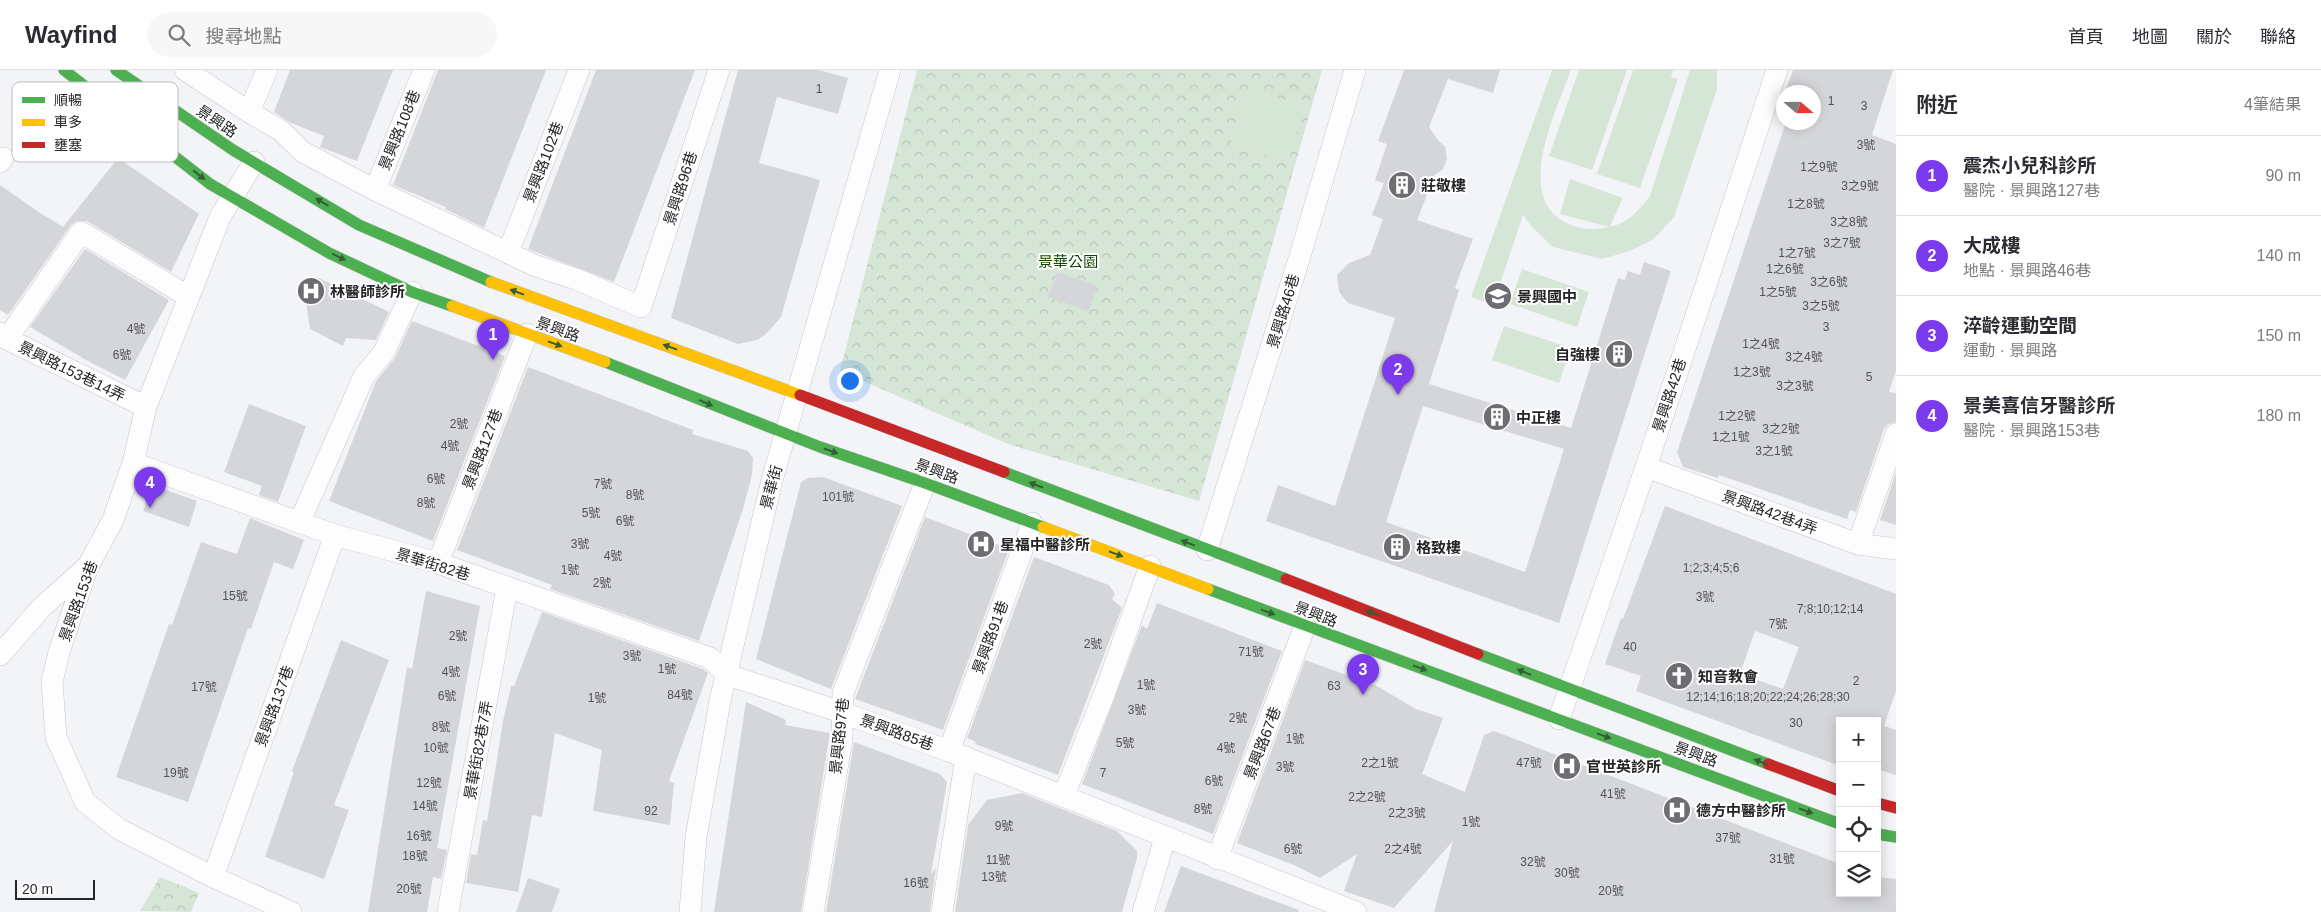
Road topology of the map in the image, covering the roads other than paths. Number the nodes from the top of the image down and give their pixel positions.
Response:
1 (64, 70) edge
2 (116, 70) edge
3 (185, 70) edge
4 (267, 70) edge
5 (424, 70) edge
6 (579, 70) edge
7 (718, 70) edge
8 (890, 70) edge
9 (1355, 70) edge
10 (1777, 70) edge
11 (79, 82) edge
12 (134, 82) edge
13 (178, 112) edge
14 (249, 112) junction
15 (178, 159) edge
16 (254, 162) junction
17 (375, 190) junction
18 (231, 197) junction
19 (508, 253) junction
20 (412, 292) junction
21 (189, 297) junction
22 (527, 334) junction
23 (4, 336) edge
24 (797, 394) junction
25 (146, 406) junction
26 (786, 433) junction
27 (1896, 434) edge
28 (133, 463) junction
29 (1646, 467) junction
30 (925, 483) junction
31 (300, 521) junction
32 (1032, 522) junction
33 (335, 535) junction
34 (1858, 544) junction
35 (1896, 549) edge
36 (1207, 550) junction
37 (438, 563) junction
38 (88, 566) junction
39 (1150, 566) junction
40 (507, 588) junction
41 (1305, 626) junction
42 (0, 655) edge
43 (728, 675) junction
44 (1569, 690) junction
45 (841, 712) junction
46 (1559, 719) junction
47 (957, 754) junction
48 (1836, 790) edge
49 (1064, 795) junction
50 (1881, 804) edge
51 (1896, 808) edge
52 (1836, 823) edge
53 (1881, 835) edge
54 (1896, 837) edge
55 (1165, 838) junction
56 (1217, 859) junction
57 (213, 877) junction
58 (291, 912) edge
59 (448, 912) edge
60 (690, 912) edge
61 (813, 912) edge
62 (942, 912) edge
63 (1142, 912) edge
64 (1356, 912) edge

1 -> 11 street, 景興路
2 - 12 street, 景興路
3 - 14 street
4 - 14 street
5 - 17 street, 景興路108巷
6 - 19 street, 景興路102巷
7 - 19 street, 景興路96巷
8 - 24 street, 景華街
9 - 36 street, 景興路46巷
10 - 29 street, 景興路42巷
13 - 16 street, 景興路
14 - 17 street
15 -> 18 street, 景興路
16 - 18 street, 景興路153巷
24 -> 16 street, 景興路
17 - 19 street
18 -> 20 street, 景興路
18 - 21 street, 景興路153巷
20 - 22 street, 景興路
20 - 31 street
21 - 23 street
21 - 25 street, 景興路153巷
22 -> 26 street, 景興路
22 - 37 street, 景興路127巷
23 - 25 street, 景興路153巷14弄
24 - 26 street, 景華街
36 -> 24 street, 景興路
25 - 28 street, 景興路153巷
26 -> 30 street, 景興路
26 - 43 street, 景華街
27 - 34 street
28 - 31 street, 景華街82巷
28 - 38 street, 景興路153巷
29 - 34 street, 景興路42巷4弄
29 - 44 street, 景興路42巷
30 - 32 street, 景興路
30 - 45 street, 景興路97巷
31 - 33 street, 景華街82巷
32 -> 39 street, 景興路
32 - 47 street, 景興路91巷
33 - 37 street, 景華街82巷
33 - 57 street, 景興路137巷
34 - 35 street, 景興路42巷4弄
44 -> 36 street, 景興路
37 - 40 street, 景華街82巷
38 - 42 street
38 - 57 street, 景興路153巷
39 -> 41 street, 景興路
39 - 49 street
40 - 43 street, 景華街82巷
40 - 59 street, 景華街82巷7弄
41 -> 46 street, 景興路
41 - 56 street, 景興路67巷
43 - 45 street, 景興路85巷
43 - 60 street, 景華街
44 - 46 street, 景興路42巷
48 -> 44 street, 景興路
45 - 47 street, 景興路85巷
45 - 61 street, 景興路97巷
46 -> 52 street, 景興路
47 - 49 street, 景興路85巷
47 - 62 street, 景興路91巷
49 - 55 street, 景興路85巷
50 - 51 street
53 - 54 street
55 - 56 street, 景興路85巷
55 - 63 street
56 - 64 street, 景興路85巷
57 - 58 street, 景興路153巷

